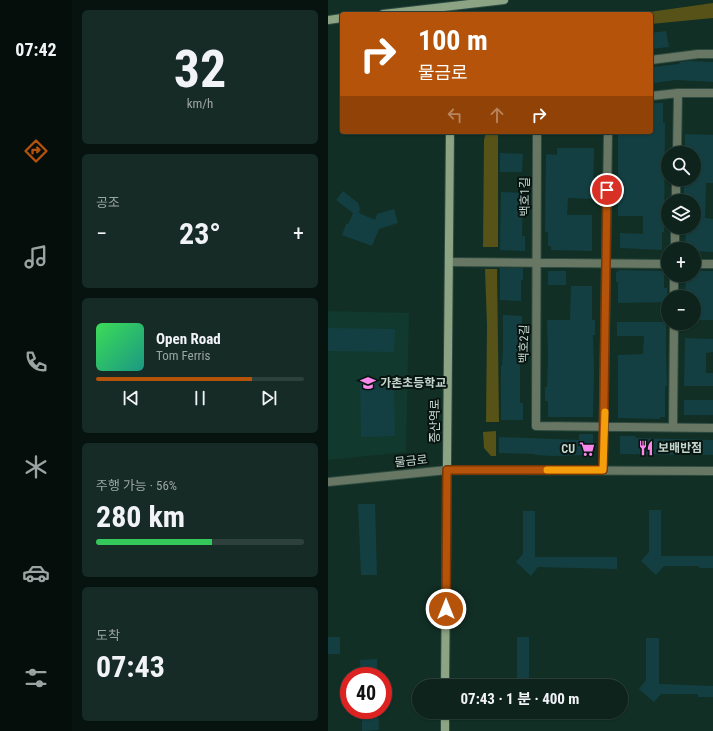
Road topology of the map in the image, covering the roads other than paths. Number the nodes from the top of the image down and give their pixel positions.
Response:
1 (503, 0) edge
2 (451, 10) edge
3 (416, 12) edge
4 (340, 18) edge
5 (328, 20) edge
6 (713, 54) edge
7 (653, 60) edge
8 (678, 93) junction
9 (713, 93) edge
10 (653, 96) edge
11 (450, 134) edge
12 (537, 134) edge
13 (608, 134) edge
14 (677, 146) edge
15 (449, 262) junction
16 (537, 263) junction
17 (606, 263) junction
18 (661, 264) edge
19 (701, 264) edge
20 (713, 264) edge
21 (674, 330) edge
22 (605, 427) junction
23 (673, 427) junction
24 (713, 428) edge
25 (447, 470) junction
26 (603, 470) junction
27 (713, 471) edge
28 (328, 482) edge
29 (445, 679) edge
30 (445, 719) edge
31 (445, 731) edge

1 - 2 street
2 - 3 street
4 - 5 street
6 - 7 street
8 - 9 street
8 - 10 street
8 - 14 street
11 - 15 street, 증산역로
12 - 16 street, 백호1길
13 - 17 street
15 - 16 street
15 - 25 street, 증산역로
16 - 17 street
16 - 22 street, 백호2길
17 - 18 street
17 - 22 street
19 - 20 street
21 - 23 street
22 - 23 street, 백호2길
22 - 26 street
23 - 24 street, 백호2길
25 - 26 street, 물금로
25 - 28 street, 물금로
25 - 29 street, 증산역로
26 - 27 street, 물금로
30 - 31 street

